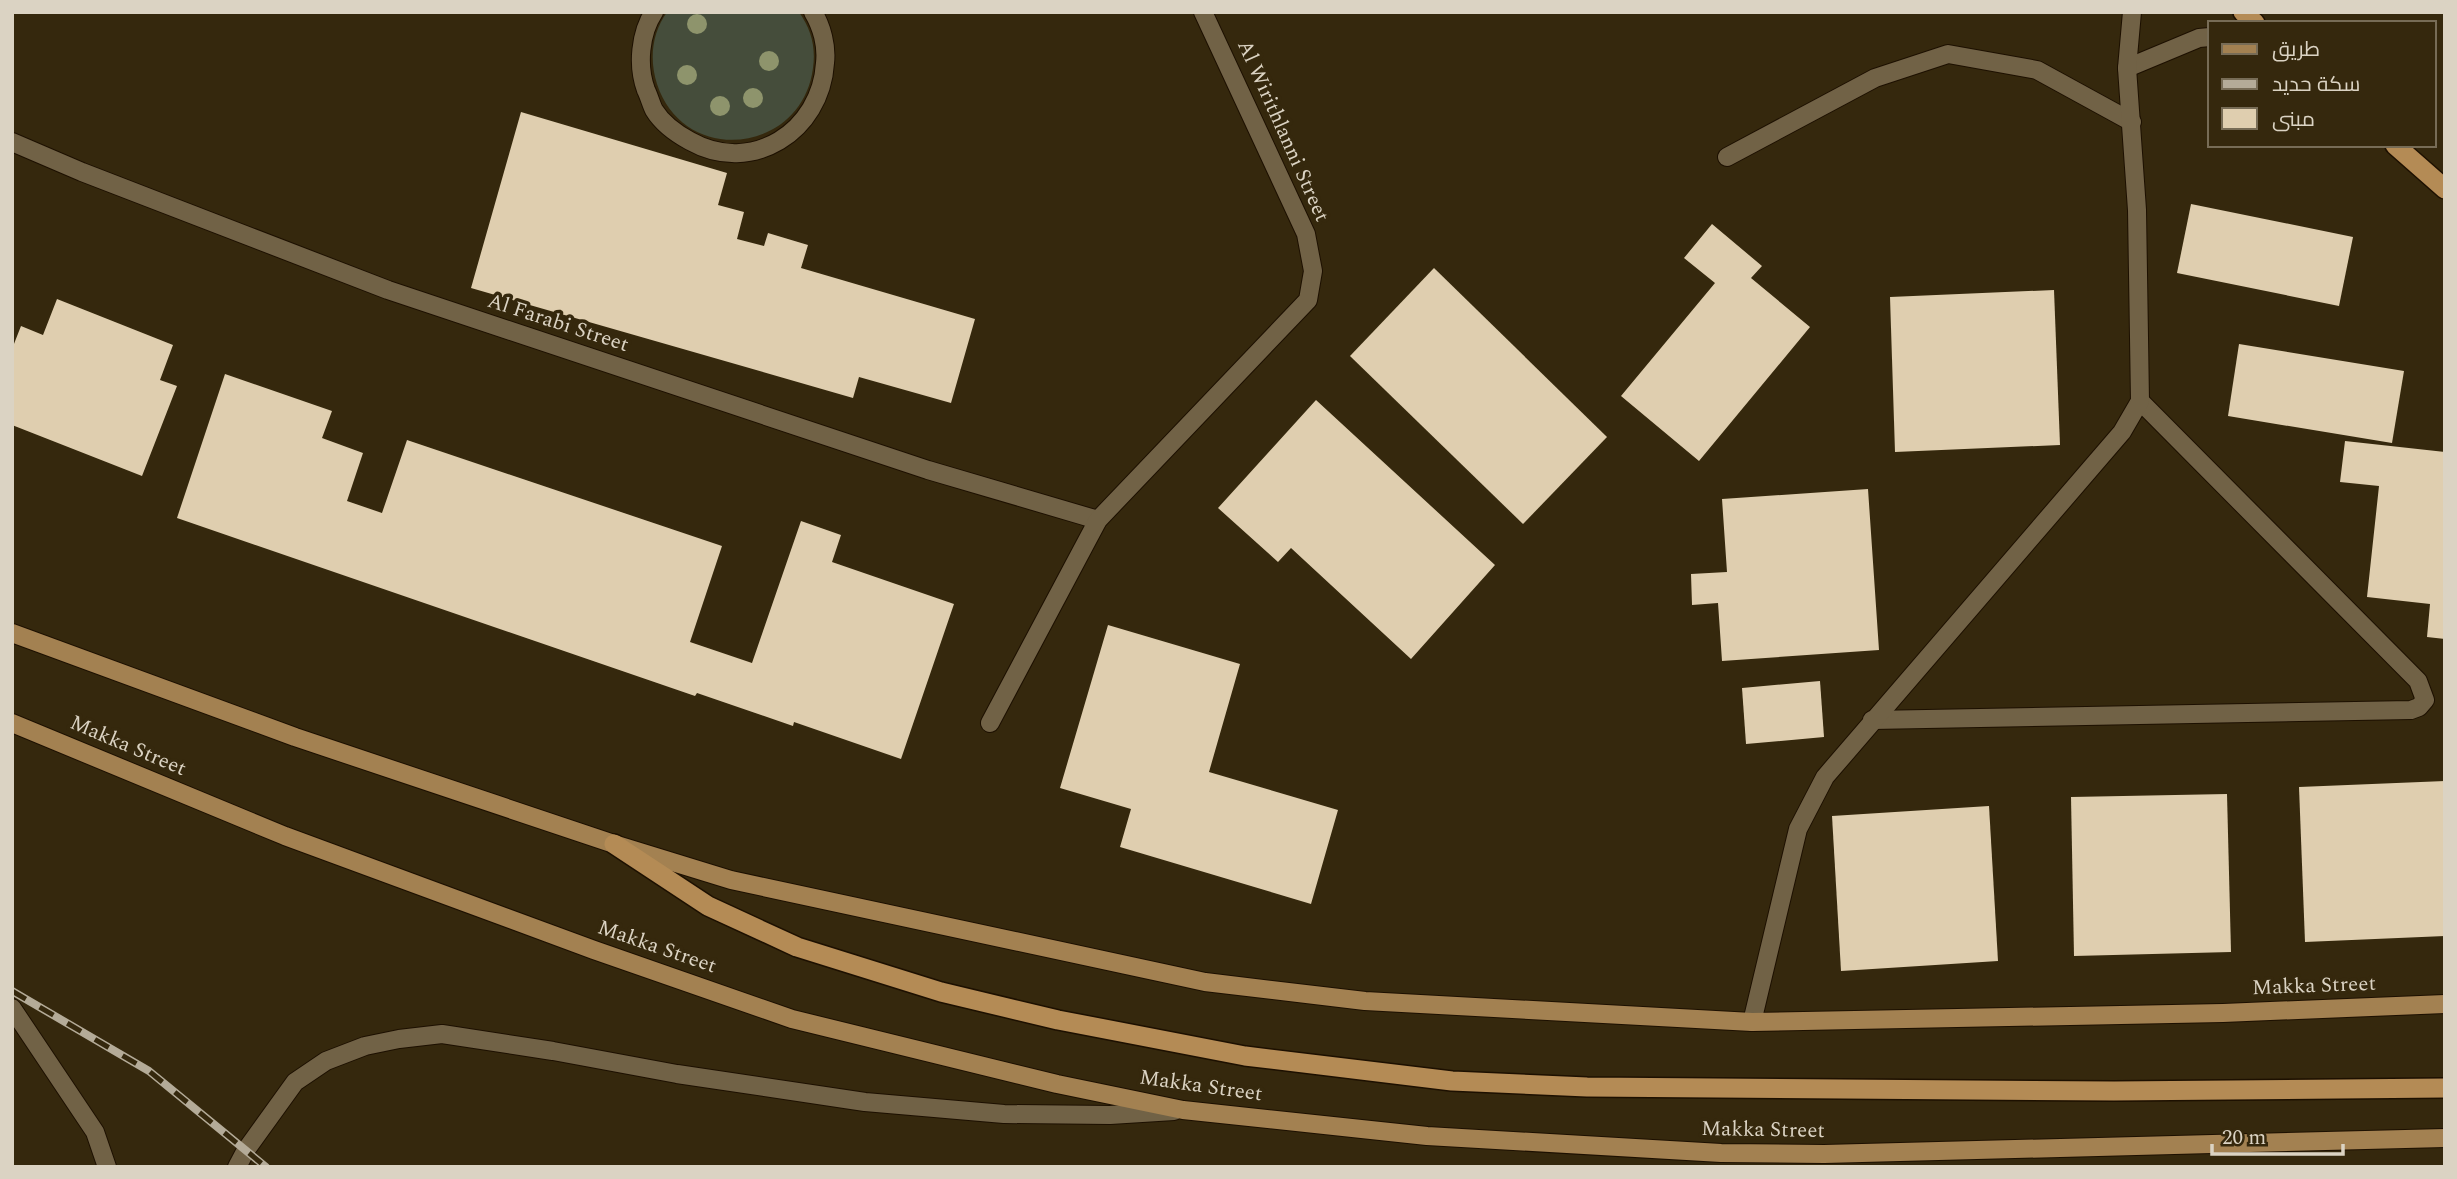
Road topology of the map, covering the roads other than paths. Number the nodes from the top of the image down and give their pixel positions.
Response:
1 (654, 12) edge
2 (813, 12) edge
3 (1203, 12) edge
4 (2132, 12) edge
5 (2208, 37) edge
6 (2127, 68) junction
7 (2132, 122) junction
8 (12, 142) edge
9 (2398, 147) edge
10 (1727, 157) dead end
11 (2445, 189) edge
12 (2140, 401) junction
13 (1098, 520) junction
14 (12, 633) edge
15 (1872, 720) junction
16 (12, 723) edge
17 (990, 723) dead end
18 (614, 844) junction
19 (2445, 1004) edge
20 (12, 1009) edge
21 (1752, 1022) junction
22 (2445, 1088) edge
23 (1183, 1110) junction
24 (2445, 1138) edge
25 (107, 1167) edge
26 (237, 1167) edge

1 - 2 street
3 - 13 street, Al Wirithlanni Street
4 - 6 street
5 - 6 street
6 - 7 street
7 - 10 street
7 - 12 street
8 - 13 street, Al Farabi Street
9 - 11 highway
12 - 15 street
12 - 15 street
13 - 17 street
14 - 18 main road, Makka Street
15 - 21 street
16 - 23 main road, Makka Street
18 - 21 main road, Makka Street
18 - 22 highway
19 - 21 main road, Makka Street
20 - 25 street
23 - 24 main road, Makka Street
23 - 26 street

